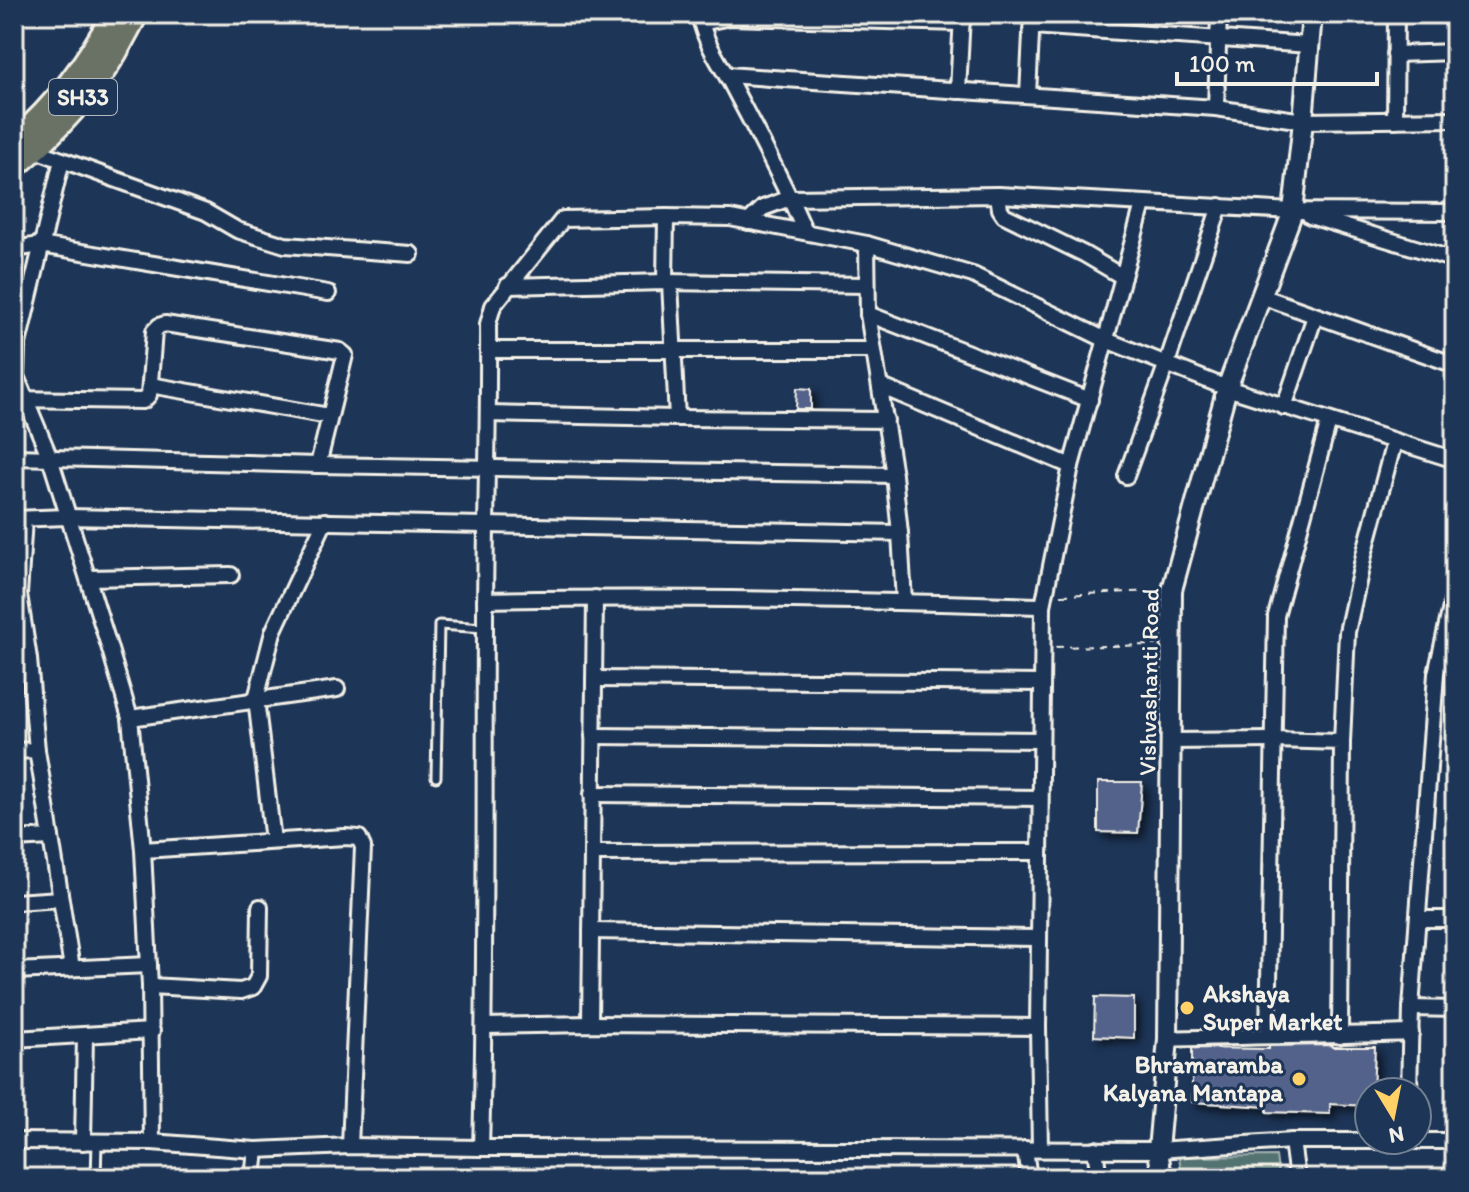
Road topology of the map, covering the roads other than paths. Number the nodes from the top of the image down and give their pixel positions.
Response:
1 (114, 14) edge
2 (136, 14) edge
3 (1219, 14) edge
4 (1312, 14) edge
5 (1396, 14) edge
6 (701, 18) edge
7 (962, 19) edge
8 (1032, 20) edge
9 (1218, 38) junction
10 (1309, 45) junction
11 (1455, 52) edge
12 (1395, 54) junction
13 (727, 75) junction
14 (958, 91) junction
15 (1028, 95) junction
16 (1216, 108) junction
17 (1455, 119) edge
18 (1395, 120) junction
19 (1303, 121) junction
20 (21, 144) edge
21 (62, 160) junction
22 (14, 167) edge
23 (998, 195) junction
24 (790, 198) junction
25 (1143, 204) junction
26 (1220, 206) junction
27 (1293, 211) junction
28 (1455, 212) edge
29 (666, 217) junction
30 (748, 222) junction
31 (805, 232) junction
32 (867, 244) junction
33 (40, 245) junction
34 (14, 249) edge
35 (411, 254) dead end
36 (1455, 260) edge
37 (1123, 277) junction
38 (667, 282) junction
39 (866, 285) junction
40 (507, 286) junction
41 (328, 293) dead end
42 (1261, 296) junction
43 (868, 314) junction
44 (1315, 316) junction
45 (1106, 340) junction
46 (488, 350) junction
47 (672, 350) junction
48 (873, 350) junction
49 (1167, 363) junction
50 (1455, 365) edge
51 (150, 385) junction
52 (880, 386) junction
53 (1227, 388) junction
54 (20, 399) edge
55 (1090, 400) junction
56 (1284, 407) junction
57 (488, 414) junction
58 (329, 416) junction
59 (677, 418) junction
60 (886, 420) junction
61 (1329, 421) junction
62 (1394, 442) junction
63 (14, 457) edge
64 (50, 458) junction
65 (1455, 460) edge
66 (318, 465) junction
67 (1071, 466) junction
68 (488, 467) junction
69 (894, 475) junction
70 (1126, 476) dead end
71 (67, 517) junction
72 (19, 519) edge
73 (325, 521) junction
74 (487, 525) junction
75 (900, 533) junction
76 (231, 575) dead end
77 (88, 578) junction
78 (1455, 589) edge
79 (16, 594) edge
80 (595, 598) junction
81 (485, 600) junction
82 (1044, 601) junction
83 (904, 602) junction
84 (1453, 606) edge
85 (485, 628) junction
86 (21, 660) edge
87 (594, 679) junction
88 (1041, 683) junction
89 (337, 689) dead end
90 (256, 699) junction
91 (130, 718) junction
92 (593, 736) junction
93 (1041, 740) junction
94 (1273, 740) junction
95 (1171, 741) junction
96 (1342, 742) junction
97 (37, 750) junction
98 (14, 751) edge
99 (436, 777) dead end
100 (592, 794) junction
101 (1040, 798) junction
102 (51, 837) junction
103 (14, 839) edge
104 (273, 841) junction
105 (143, 850) junction
106 (1040, 852) junction
107 (592, 853) junction
108 (60, 899) junction
109 (14, 902) edge
110 (260, 907) dead end
111 (1418, 919) junction
112 (1455, 919) edge
113 (591, 931) junction
114 (1039, 938) junction
115 (149, 965) junction
116 (72, 968) junction
117 (14, 971) edge
118 (150, 986) junction
119 (1411, 1008) junction
120 (1455, 1009) edge
121 (590, 1024) junction
122 (484, 1026) junction
123 (1038, 1027) junction
124 (152, 1031) junction
125 (1411, 1033) junction
126 (1268, 1035) junction
127 (85, 1036) junction
128 (1340, 1036) junction
129 (14, 1039) edge
130 (1168, 1039) junction
131 (1410, 1076) edge
132 (1353, 1140) edge
133 (14, 1141) edge
134 (1292, 1141) junction
135 (1433, 1141) edge
136 (1455, 1141) edge
137 (90, 1142) junction
138 (152, 1142) junction
139 (350, 1146) junction
140 (481, 1148) junction
141 (1032, 1149) junction
142 (1095, 1149) junction
143 (256, 1150) junction
144 (1158, 1150) junction
145 (96, 1178) edge
146 (253, 1178) edge
147 (1029, 1178) edge
148 (1099, 1178) edge
149 (1162, 1178) edge
150 (1297, 1178) edge

1 - 20 main road
2 - 20 main road, SH33
3 - 9 street
4 - 10 street, Vishvashanti Road
5 - 12 street
6 - 7 street
6 - 13 street
7 - 14 street
8 - 9 street
8 - 15 street
9 - 10 street
9 - 16 street
10 - 19 street, Vishvashanti Road
11 - 12 street
12 - 18 street
13 - 14 street
13 - 24 street
14 - 15 street
15 - 16 street
16 - 19 street
17 - 18 street
18 - 19 street
19 - 27 street, Vishvashanti Road
20 - 21 street
20 - 22 main road, SH33
21 - 33 street
21 - 35 street
23 - 24 street
23 - 25 street
23 - 37 street
24 - 30 street
24 - 31 street
25 - 26 street
25 - 37 street
26 - 27 street
26 - 49 street
27 - 28 street
27 - 36 street
27 - 42 street, Vishvashanti Road
29 - 30 street
29 - 38 street
29 - 40 street
30 - 31 street
31 - 32 street
32 - 39 street
32 - 45 street
33 - 34 street
33 - 41 street
33 - 54 street
37 - 45 street
38 - 39 street
38 - 40 street
38 - 47 street
39 - 43 street
40 - 46 street
42 - 44 street
42 - 53 street, Vishvashanti Road
43 - 48 street
43 - 55 street
44 - 50 street
44 - 56 street
45 - 49 street
45 - 55 street
46 - 47 street
46 - 57 street
47 - 48 street
47 - 59 street
48 - 52 street
49 - 53 street
49 - 70 street
51 - 54 street
51 - 58 street
51 - 58 street
52 - 60 street
52 - 67 street
53 - 56 street
53 - 95 street, Vishvashanti Road
54 - 64 street
55 - 67 street
56 - 61 street
57 - 59 street
57 - 68 street
58 - 66 street
59 - 60 street
60 - 69 street
61 - 62 street
61 - 94 street
62 - 65 street
62 - 96 street
63 - 64 street
64 - 66 street
64 - 71 street
66 - 68 street
67 - 82 street
68 - 69 street
68 - 74 street
69 - 75 street
71 - 72 street
71 - 73 street
71 - 77 street
72 - 79 street
73 - 74 street
73 - 90 street
74 - 75 street
74 - 81 street
75 - 83 street
76 - 77 street
77 - 91 street
78 - 84 street
79 - 86 street
80 - 81 street
80 - 83 street
80 - 87 street
81 - 85 street
82 - 83 street
82 - 88 street
84 - 111 street
85 - 99 lane
85 - 122 street
86 - 97 street
87 - 88 street
87 - 92 street
88 - 93 street
89 - 90 street
90 - 91 street
90 - 104 street
91 - 105 street
92 - 93 street
92 - 100 street
93 - 101 street
94 - 95 street
94 - 96 street
94 - 126 street
95 - 130 street, Vishvashanti Road
96 - 128 street
97 - 98 street
97 - 102 street
100 - 101 street
100 - 107 street
101 - 106 street
102 - 103 street
102 - 108 street
104 - 105 street
104 - 139 street
105 - 115 street
106 - 107 street
106 - 114 street
107 - 113 street
108 - 109 street
108 - 116 street
110 - 118 street
111 - 112 street
111 - 119 street
113 - 114 street
113 - 121 street
114 - 123 street
115 - 116 street
115 - 118 street
116 - 117 street
118 - 124 street
119 - 120 street
119 - 125 street
121 - 122 street
121 - 123 street
122 - 140 street
123 - 141 street
124 - 127 street
124 - 138 street
125 - 128 street
125 - 131 street
126 - 128 street
126 - 130 street
127 - 129 street
127 - 137 street
130 - 144 street, Vishvashanti Road
132 - 134 street
133 - 137 street
134 - 144 street
134 - 150 street
135 - 136 street
137 - 138 street
137 - 145 lane
138 - 143 street
139 - 140 street
139 - 143 street
140 - 141 street
141 - 142 street
141 - 147 street
142 - 144 street
142 - 148 street
143 - 146 street
144 - 149 street, Vishvashanti Road

